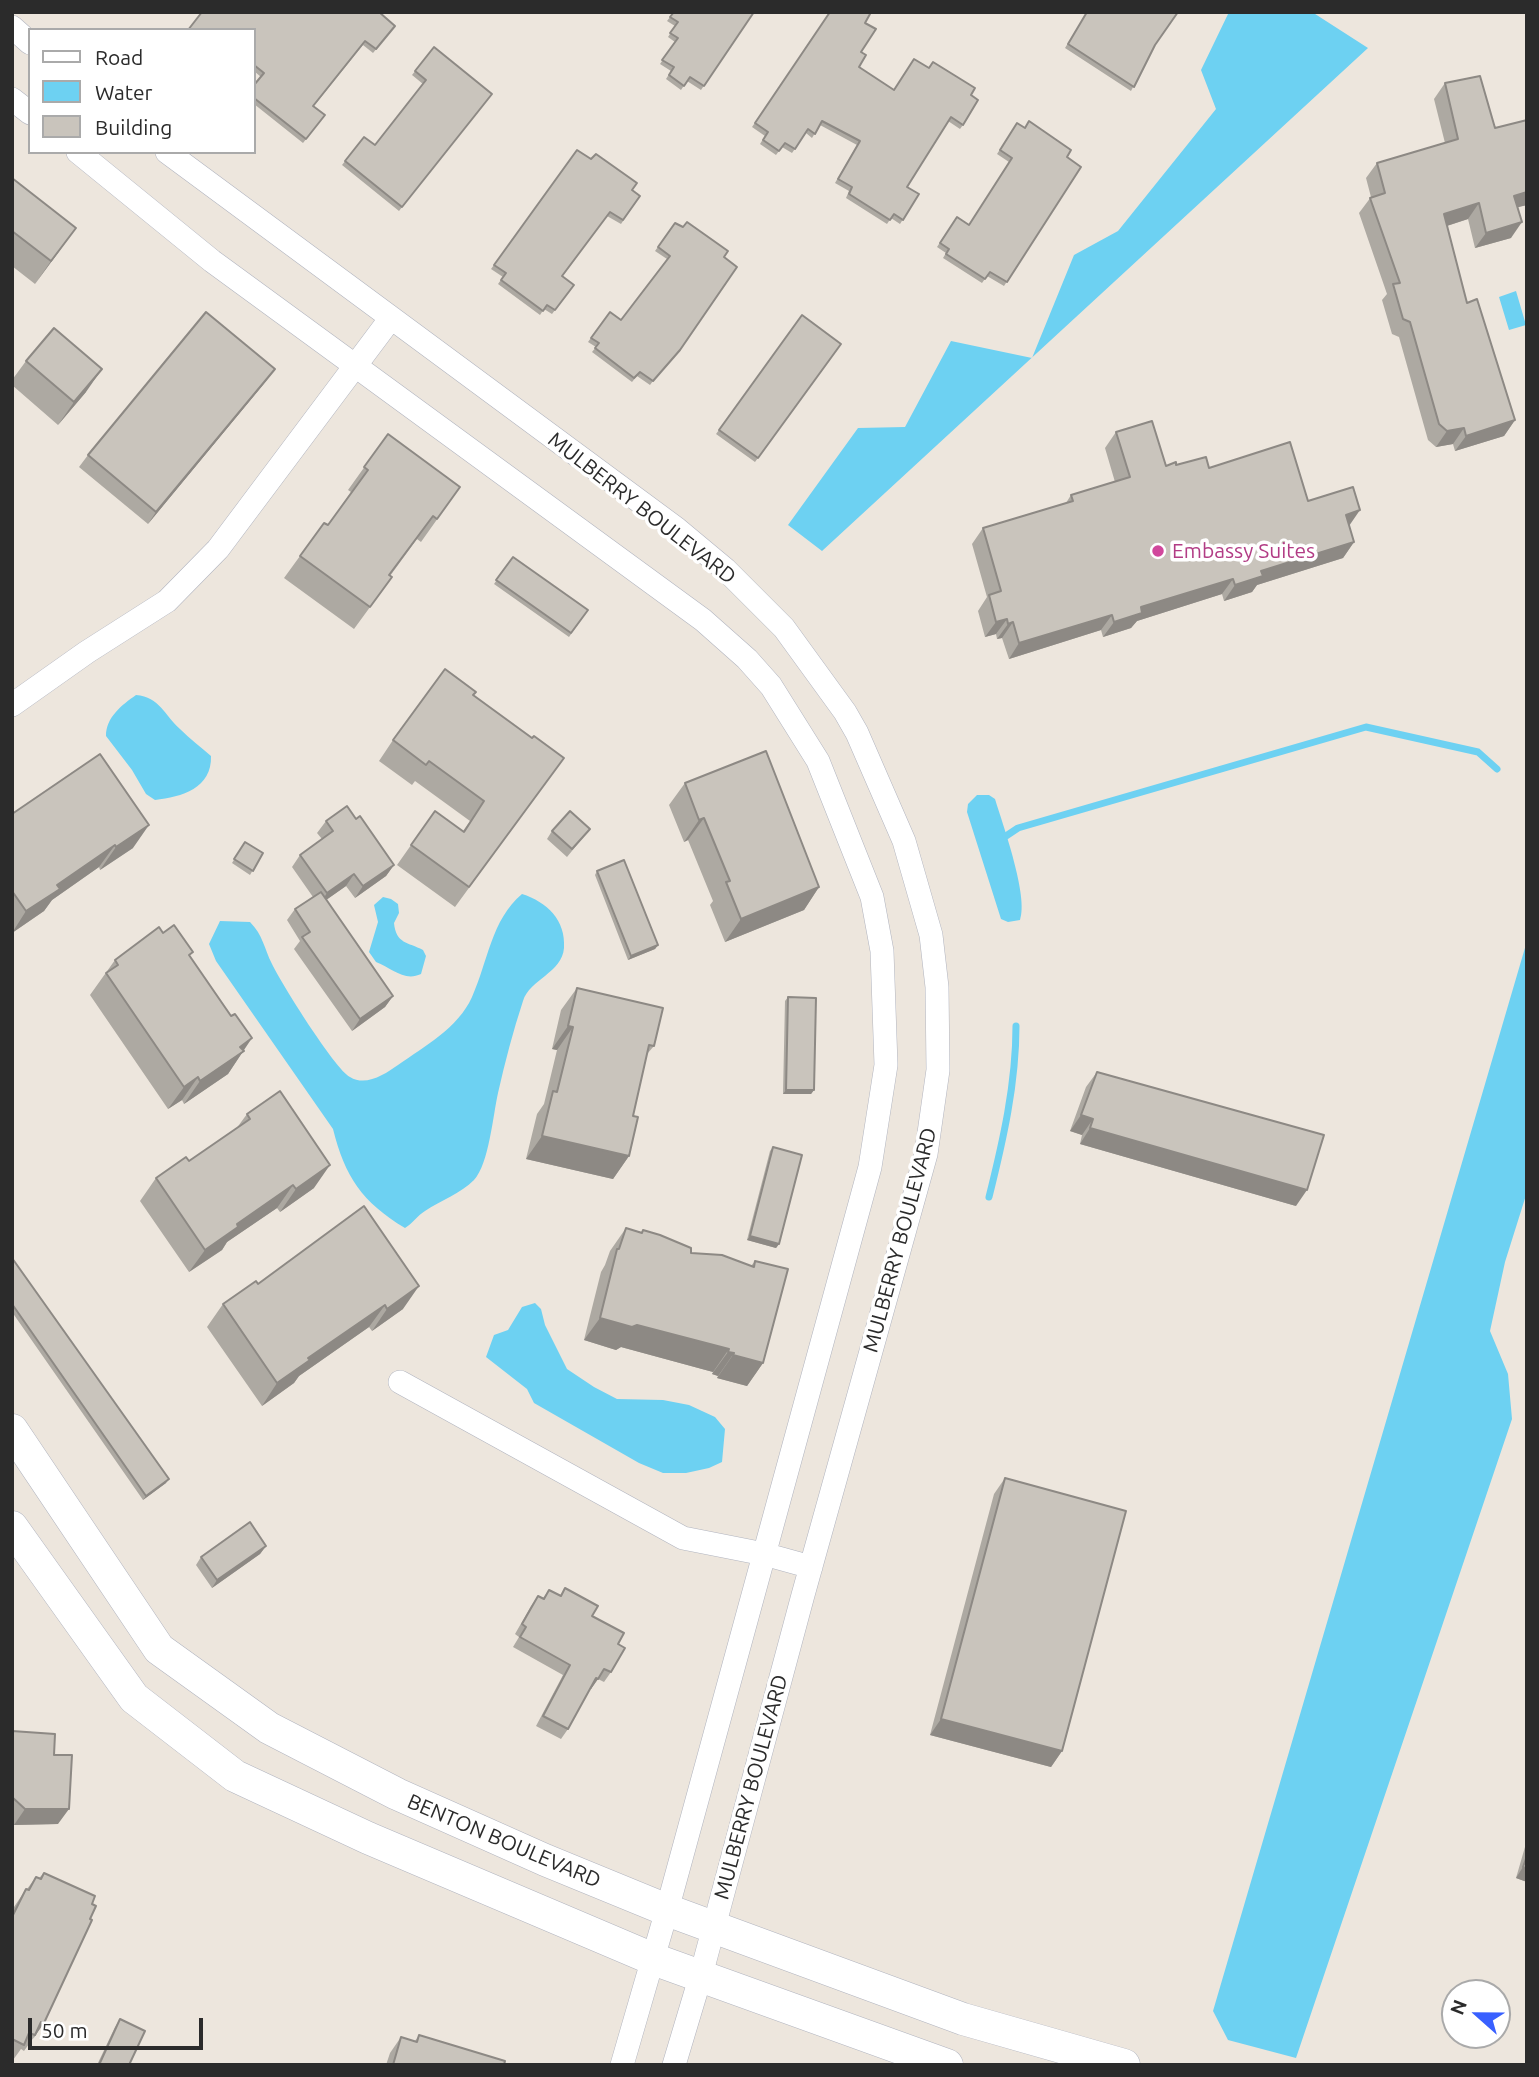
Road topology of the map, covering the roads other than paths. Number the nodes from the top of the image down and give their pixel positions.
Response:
1 (12, 27) edge
2 (28, 41) edge
3 (12, 99) edge
4 (28, 111) edge
5 (80, 154) edge
6 (170, 154) edge
7 (391, 318) junction
8 (355, 365) junction
9 (12, 705) edge
10 (400, 1382) dead end
11 (12, 1430) edge
12 (12, 1527) edge
13 (764, 1554) junction
14 (811, 1567) junction
15 (667, 1910) junction
16 (713, 1927) junction
17 (653, 1959) junction
18 (701, 1975) junction
19 (622, 2065) edge
20 (674, 2065) edge
21 (947, 2065) edge
22 (1124, 2065) edge

1 - 2 street
3 - 4 street
5 - 8 street
6 - 7 street, MULBERRY BOULEVARD
7 - 8 street
7 - 14 street, MULBERRY BOULEVARD
8 - 9 street
8 - 13 street
10 - 13 street
11 - 15 street, BENTON BOULEVARD
12 - 17 street
13 - 14 street
13 - 15 street
14 - 16 street, MULBERRY BOULEVARD
15 - 16 street, BENTON BOULEVARD
15 - 17 street
16 - 18 street, MULBERRY BOULEVARD
16 - 22 street, BENTON BOULEVARD
17 - 18 street
17 - 19 street
18 - 20 street, MULBERRY BOULEVARD
18 - 21 street

